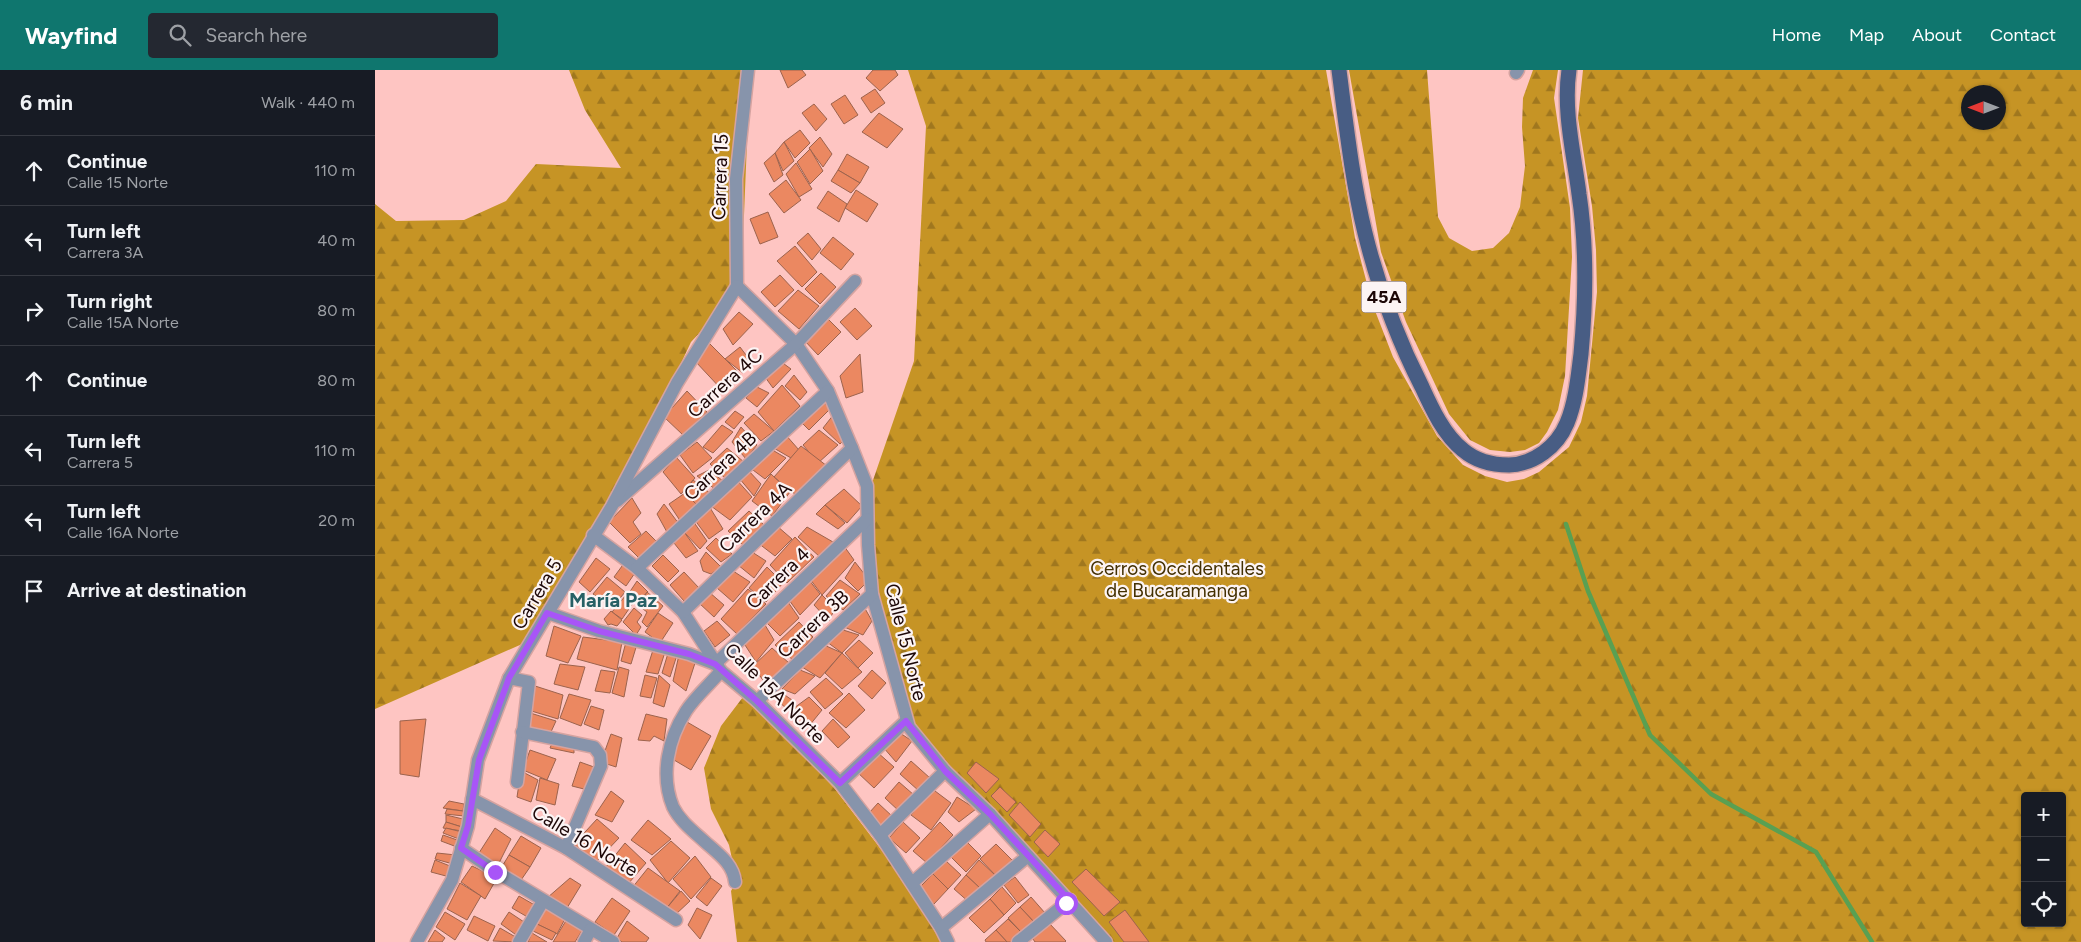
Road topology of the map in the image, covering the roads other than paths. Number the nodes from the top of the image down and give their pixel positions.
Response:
1 (747, 70) edge
2 (1339, 70) edge
3 (1569, 70) edge
4 (855, 281) dead end
5 (737, 286) junction
6 (797, 344) junction
7 (828, 391) junction
8 (852, 448) junction
9 (612, 506) junction
10 (867, 519) junction
11 (593, 535) junction
12 (637, 568) junction
13 (872, 594) junction
14 (683, 612) junction
15 (547, 613) junction
16 (718, 668) junction
17 (509, 678) junction
18 (757, 701) junction
19 (906, 721) junction
20 (522, 732) junction
21 (945, 771) junction
22 (517, 782) dead end
23 (840, 783) junction
24 (472, 799) junction
25 (990, 814) junction
26 (880, 835) junction
27 (461, 848) junction
28 (566, 848) junction
29 (1028, 856) junction
30 (735, 882) dead end
31 (911, 883) junction
32 (1069, 900) junction
33 (543, 901) junction
34 (676, 920) dead end
35 (941, 928) junction
36 (591, 929) junction
37 (417, 942) edge
38 (519, 942) edge
39 (584, 942) edge
40 (613, 942) edge
41 (949, 942) edge
42 (1018, 942) edge
43 (1106, 942) edge

1 - 5 street, Carrera 15
2 - 3 main road, 45A
4 - 6 street, Carrera 4C
5 - 6 street, Calle 15 Norte
5 - 9 street, Carrera 5
6 - 7 street, Calle 15 Norte
6 - 9 street, Carrera 4C
7 - 8 street, Calle 15 Norte
7 - 12 street, Carrera 4B
8 - 10 street, Calle 15 Norte
8 - 14 street, Carrera 4A
9 - 11 street, Carrera 5
10 - 13 street, Calle 15 Norte
10 - 16 street, Carrera 4
11 - 12 street, Calle 15A Norte
11 - 15 street, Carrera 5
12 - 14 street, Calle 15A Norte
13 - 18 street, Carrera 3B
13 - 19 street, Calle 15 Norte
14 - 16 street, Calle 15A Norte
15 - 16 street
15 - 17 street, Carrera 5
16 - 18 street, Calle 15A Norte
16 - 30 street, Carrera 4
17 - 20 street
17 - 24 street, Carrera 5
18 - 23 street, Calle 15A Norte
19 - 21 street, Calle 15 Norte
19 - 23 street
20 - 22 street
20 - 28 street
21 - 25 street, Calle 15 Norte
21 - 26 street
23 - 26 street, Calle 15A Norte
24 - 27 street, Carrera 5
24 - 28 street, Calle 16 Norte
25 - 29 street, Calle 15 Norte
25 - 31 street
26 - 31 street, Calle 15A Norte
27 - 33 street
27 - 37 street, Carrera 5
28 - 34 street, Calle 16 Norte
29 - 32 street, Calle 15 Norte
29 - 35 street
31 - 35 street, Calle 15A Norte
32 - 42 street
32 - 43 street, Calle 15 Norte
33 - 36 street
33 - 38 street
35 - 41 street, Calle 15A Norte
36 - 39 street
36 - 40 street

